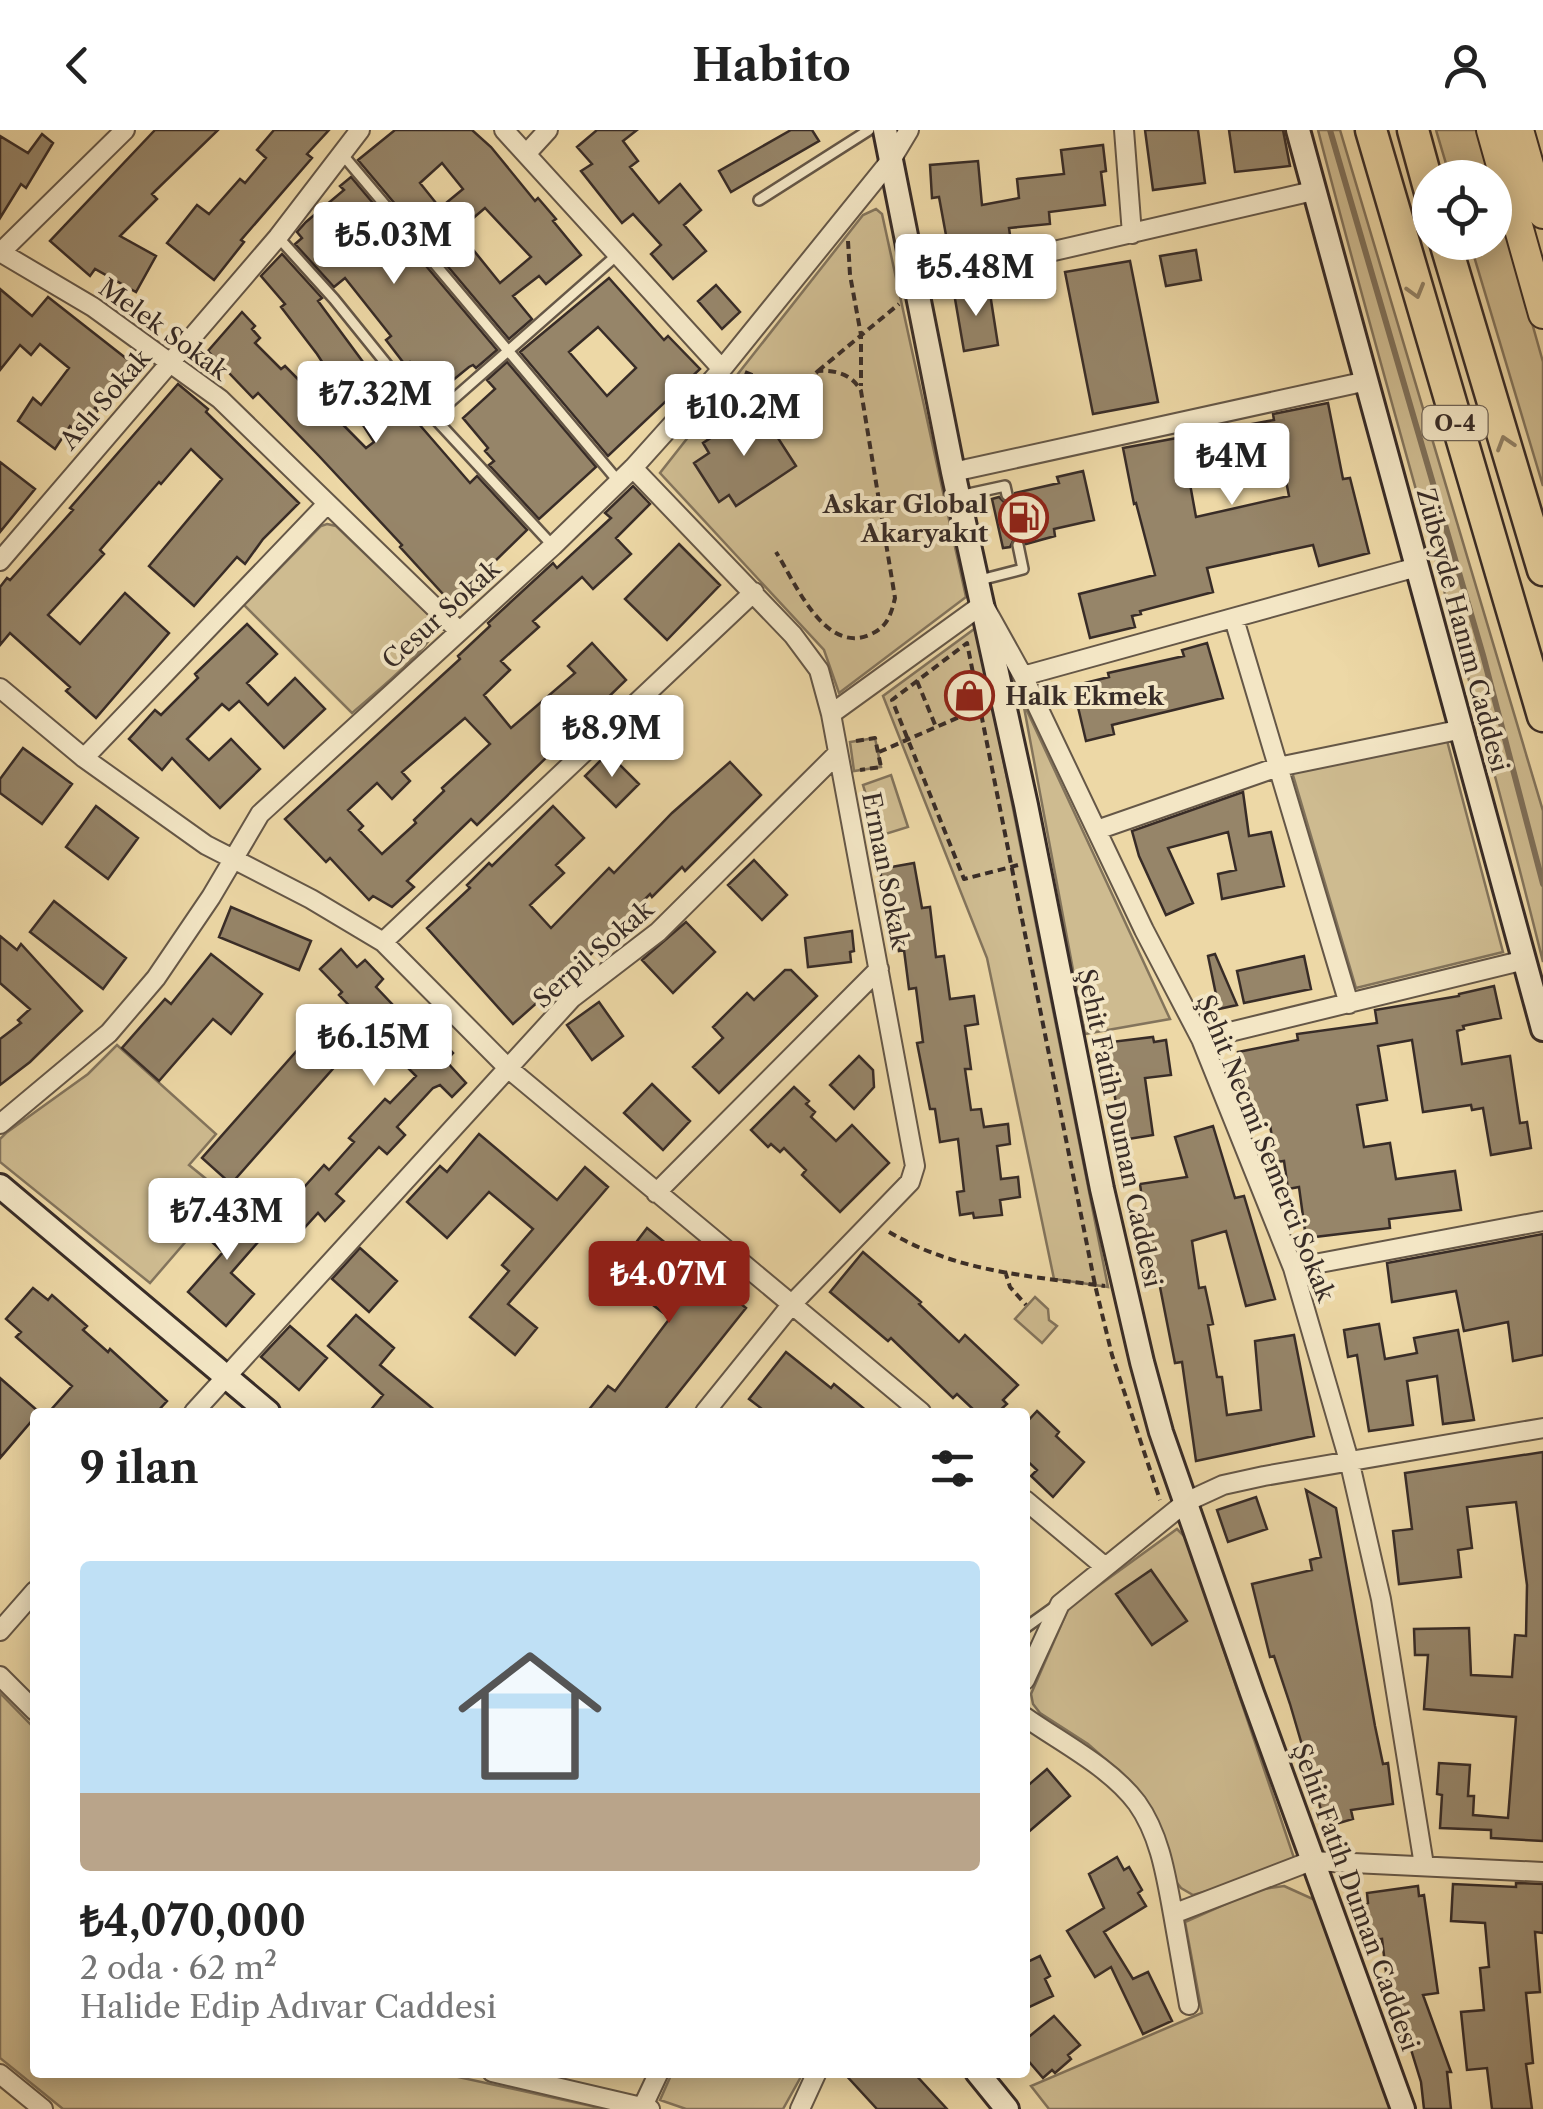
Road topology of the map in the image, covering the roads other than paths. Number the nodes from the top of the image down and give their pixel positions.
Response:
1 (125, 130) edge
2 (360, 130) edge
3 (504, 130) edge
4 (548, 130) edge
5 (869, 130) edge
6 (885, 130) edge
7 (909, 130) edge
8 (1124, 130) edge
9 (1298, 130) edge
10 (1371, 130) edge
11 (1413, 130) edge
12 (1491, 130) edge
13 (1519, 130) edge
14 (342, 154) junction
15 (526, 154) junction
16 (891, 160) junction
17 (1421, 160) edge
18 (1313, 192) junction
19 (759, 200) dead end
20 (1543, 214) edge
21 (1132, 234) junction
22 (278, 237) junction
23 (0, 252) edge
24 (618, 255) junction
25 (1450, 260) edge
26 (916, 287) junction
27 (1543, 314) edge
28 (507, 352) junction
29 (170, 362) junction
30 (722, 369) junction
31 (1367, 381) junction
32 (433, 417) junction
33 (634, 468) junction
34 (953, 472) junction
35 (619, 482) junction
36 (1007, 495) dead end
37 (958, 496) junction
38 (326, 504) junction
39 (553, 546) junction
40 (1018, 546) dead end
41 (0, 561) edge
42 (1418, 567) junction
43 (1543, 570) edge
44 (754, 592) junction
45 (980, 592) junction
46 (1234, 619) junction
47 (458, 630) junction
48 (1023, 676) junction
49 (0, 688) edge
50 (831, 714) junction
51 (1543, 716) edge
52 (1463, 729) junction
53 (837, 749) junction
54 (84, 758) junction
55 (1278, 768) junction
56 (1097, 830) junction
57 (233, 861) junction
58 (383, 942) junction
59 (1524, 960) junction
60 (879, 969) junction
61 (1349, 1004) junction
62 (1543, 1029) edge
63 (1201, 1039) junction
64 (509, 1069) junction
65 (0, 1124) edge
66 (0, 1186) edge
67 (656, 1193) junction
68 (1543, 1222) edge
69 (1293, 1268) junction
70 (792, 1304) junction
71 (226, 1377) junction
72 (198, 1408) edge
73 (263, 1408) edge
74 (708, 1408) edge
75 (916, 1408) edge
76 (1543, 1428) edge
77 (1350, 1464) junction
78 (1186, 1502) junction
79 (1030, 1504) edge
80 (1104, 1566) junction
81 (30, 1597) edge
82 (1060, 1604) junction
83 (1030, 1625) edge
84 (0, 1630) edge
85 (1030, 1669) edge
86 (0, 1676) edge
87 (30, 1707) edge
88 (1030, 1721) edge
89 (1312, 1861) junction
90 (1424, 1865) junction
91 (1543, 1872) edge
92 (1172, 1914) junction
93 (1189, 2005) dead end
94 (0, 2074) edge
95 (518, 2078) edge
96 (658, 2078) edge
97 (814, 2078) edge
98 (983, 2078) edge
99 (646, 2108) edge
100 (42, 2109) edge
101 (800, 2109) edge
102 (1008, 2109) edge
103 (1403, 2109) edge

1 - 23 street
2 - 14 street, Aslı Sokak
3 - 15 street
4 - 15 street
5 - 19 lane
6 - 16 street, Şehit Fatih Duman Caddesi
7 - 16 street, Cesur Sokak
8 - 21 street
9 - 18 street, Zübeyde Hanım Caddesi
10 -> 51 highway, O-4
11 - 17 highway
12 - 27 main road
13 - 20 main road
14 - 22 street, Aslı Sokak
14 - 28 lane
15 - 24 street
16 - 26 street, Şehit Fatih Duman Caddesi
16 - 30 street, Cesur Sokak
18 - 21 street
18 - 31 street, Zübeyde Hanım Caddesi
21 - 26 street
22 - 29 street, Aslı Sokak
22 - 32 lane
23 - 29 street, Melek Sokak
24 - 28 lane
24 - 30 street
43 -> 25 highway, O-4
26 - 34 street, Şehit Fatih Duman Caddesi
28 - 32 lane
28 - 35 lane
29 - 38 street, Melek Sokak
29 - 41 street, Aslı Sokak
30 - 33 street, Cesur Sokak
31 - 34 street
31 - 42 street, Zübeyde Hanım Caddesi
32 - 39 lane
33 - 35 street, Cesur Sokak
33 - 44 street, Erman Sokak
34 - 37 street, Şehit Fatih Duman Caddesi
35 - 39 street, Cesur Sokak
36 - 37 lane
37 - 45 street, Şehit Fatih Duman Caddesi
38 - 47 street, Melek Sokak
38 - 54 street
39 - 47 street, Cesur Sokak
40 - 45 lane
42 - 46 street
42 - 52 street, Zübeyde Hanım Caddesi
44 - 50 street, Erman Sokak
44 - 58 street
45 - 48 street, Şehit Necmi Semerci Sokak
45 - 50 street
45 - 78 street, Şehit Fatih Duman Caddesi
46 - 48 street
46 - 55 street
47 - 57 street, Cesur Sokak
48 - 56 street, Şehit Necmi Semerci Sokak
49 - 54 street
50 - 53 street, Erman Sokak
52 - 55 street
52 - 59 street, Zübeyde Hanım Caddesi
53 - 60 street, Erman Sokak
53 - 64 street, Serpil Sokak
54 - 57 street
55 - 56 street
55 - 61 street
56 - 63 street, Şehit Necmi Semerci Sokak
57 - 58 street
57 - 65 street, Cesur Sokak
58 - 64 street
59 - 61 street
59 - 62 street, Zübeyde Hanım Caddesi
60 - 67 street
60 - 70 street, Erman Sokak
61 - 63 street
63 - 69 street, Şehit Necmi Semerci Sokak
64 - 67 street
64 - 71 street, Serpil Sokak
66 - 71 street
67 - 70 street
68 - 69 street
69 - 77 street, Şehit Necmi Semerci Sokak
70 - 74 street, Erman Sokak
70 - 75 street
71 - 72 street, Serpil Sokak
71 - 73 street
76 - 77 street
77 - 78 street
77 - 90 street, Şehit Necmi Semerci Sokak
78 - 80 street
78 - 89 street, Şehit Fatih Duman Caddesi
79 - 80 street
80 - 82 street
81 - 84 street
82 - 83 lane
82 - 85 street
86 - 87 street
88 - 92 street
89 - 90 street
89 - 92 street
89 - 103 street, Şehit Fatih Duman Caddesi
90 - 91 street
92 - 93 street
94 - 100 street
95 - 99 street
96 - 99 street
97 - 101 street
98 - 102 street

